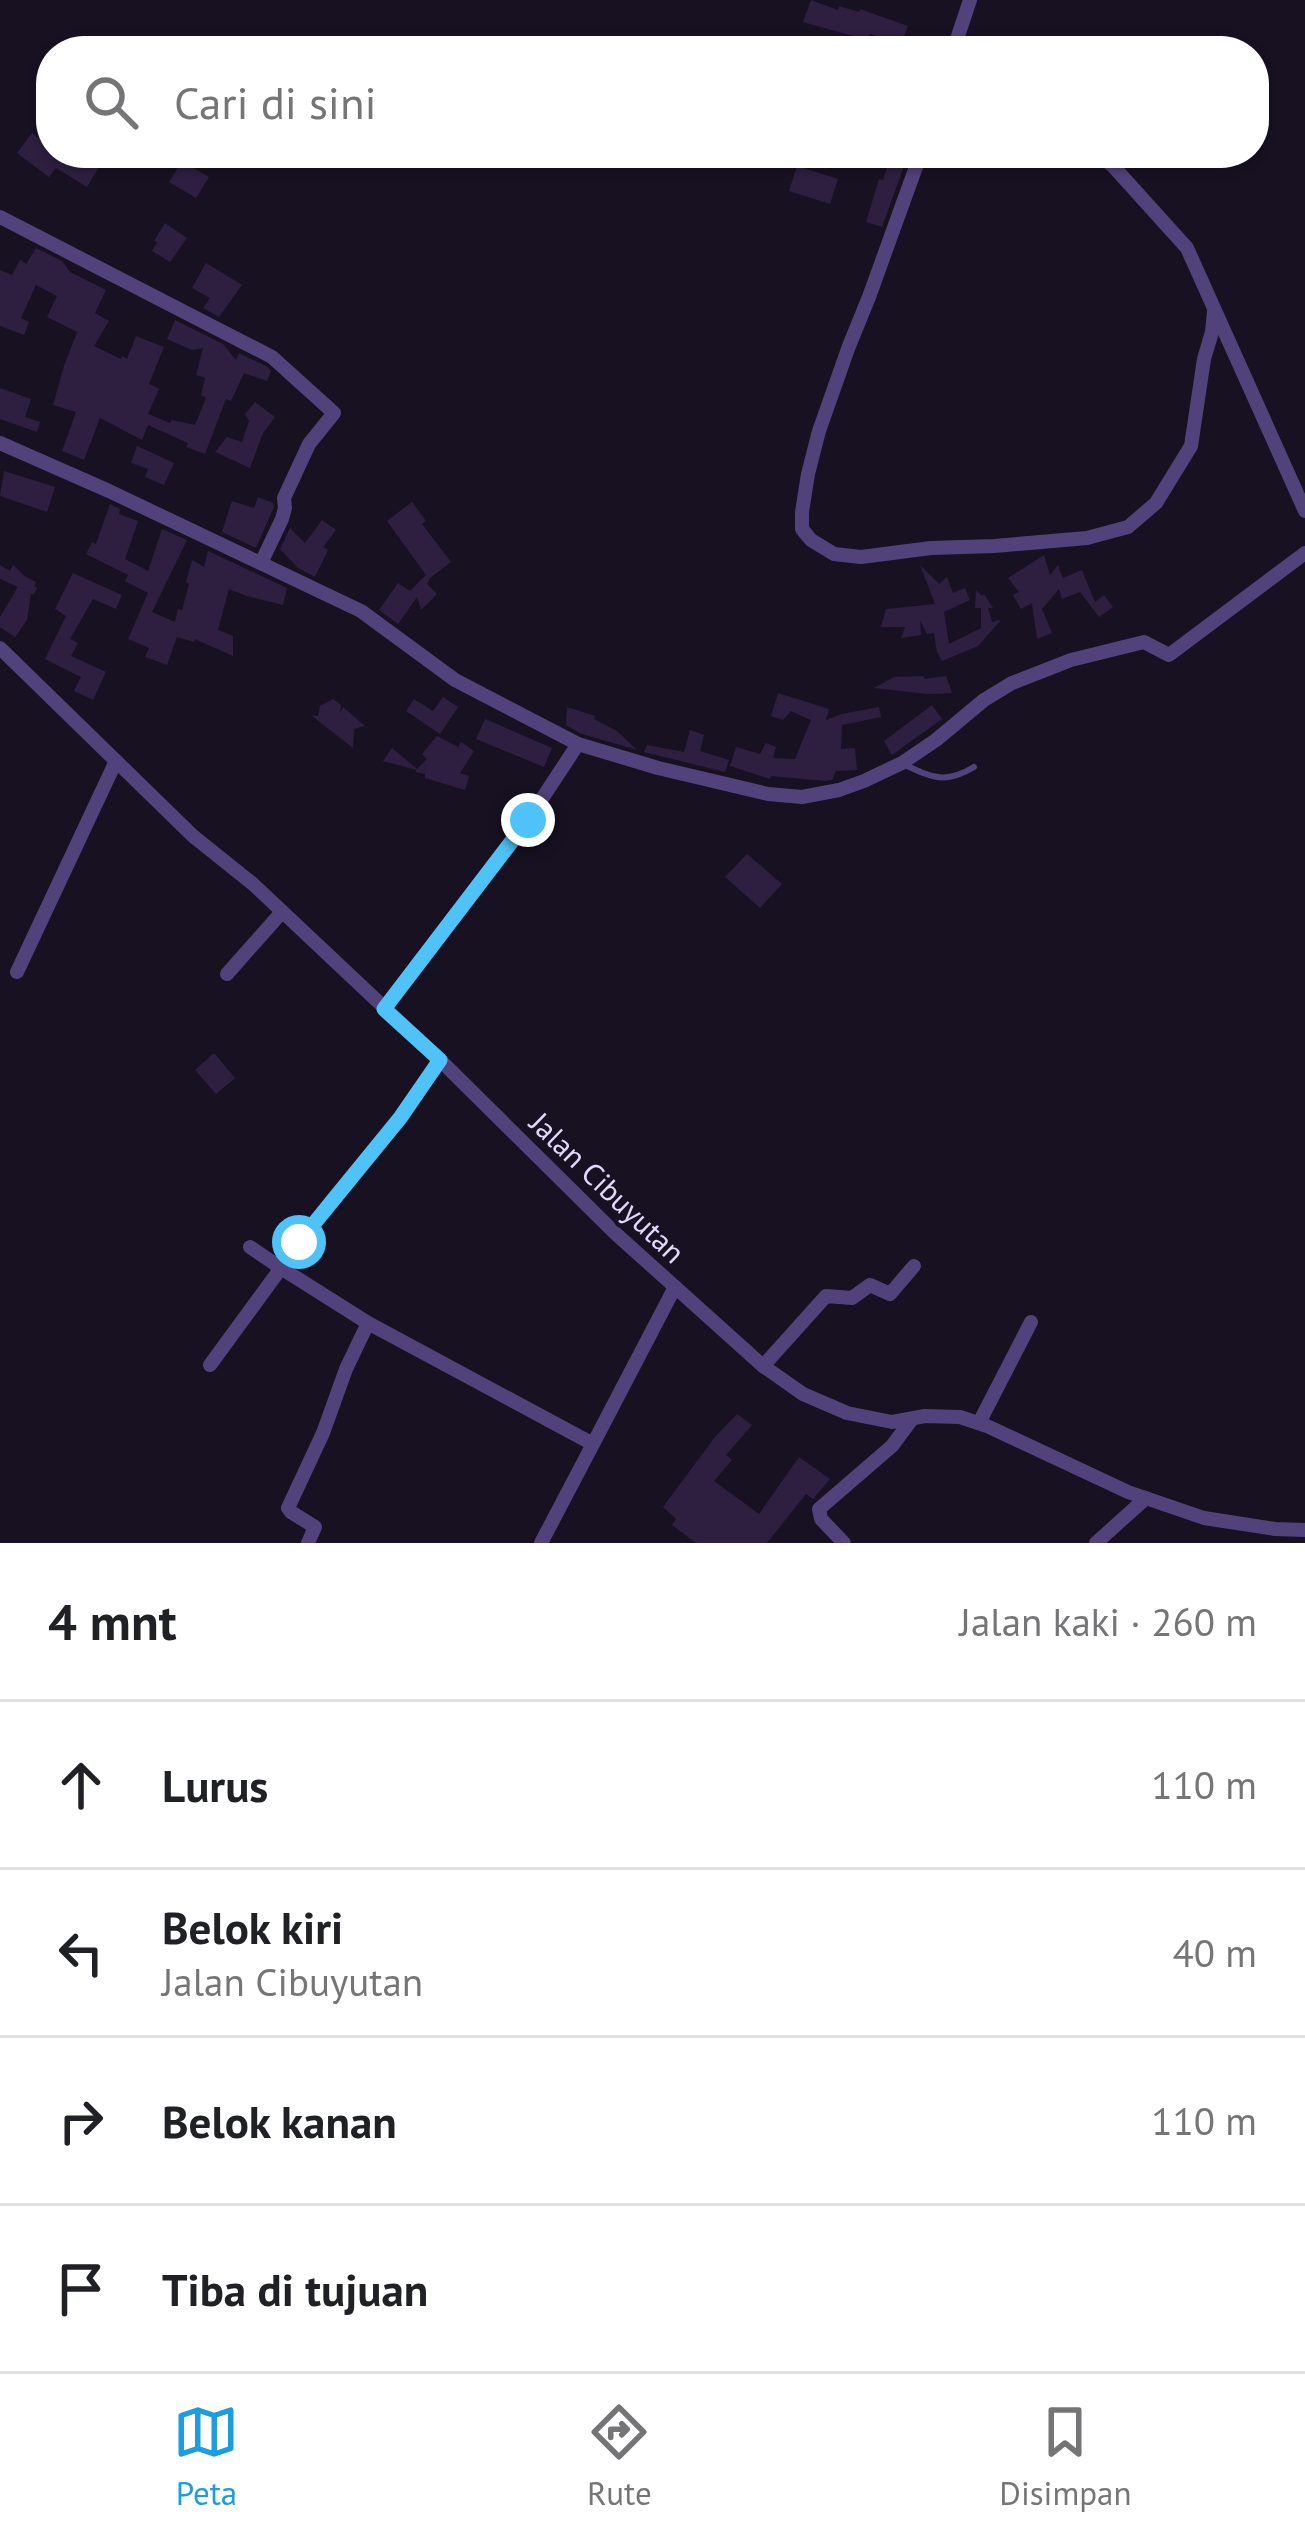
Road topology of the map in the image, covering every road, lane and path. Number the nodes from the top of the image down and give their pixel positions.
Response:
1 (970, 0) edge
2 (958, 36) edge
3 (915, 168) edge
4 (1111, 168) edge
5 (0, 217) edge
6 (1214, 312) junction
7 (0, 443) edge
8 (1305, 511) edge
9 (1305, 553) edge
10 (261, 563) junction
11 (0, 648) edge
12 (578, 744) junction
13 (116, 761) junction
14 (902, 764) junction
15 (974, 767) dead end
16 (282, 912) junction
17 (17, 972) dead end
18 (227, 974) dead end
19 (384, 1009) junction
20 (440, 1060) junction
21 (250, 1247) dead end
22 (914, 1266) dead end
23 (281, 1268) junction
24 (674, 1287) junction
25 (1031, 1322) dead end
26 (368, 1323) junction
27 (210, 1365) dead end
28 (763, 1366) junction
29 (912, 1420) junction
30 (980, 1424) junction
31 (593, 1444) junction
32 (1146, 1498) junction
33 (1305, 1530) edge
34 (308, 1543) edge
35 (541, 1543) edge
36 (844, 1543) edge
37 (1096, 1543) edge

1 - 2 street
3 - 6 street
4 - 6 street
5 - 10 street
6 - 8 street
7 - 10 street
9 - 14 street
10 - 12 street
11 - 13 street, Jalan Cibuyutan
12 - 14 street
12 - 19 street
13 - 16 street, Jalan Cibuyutan
13 - 17 street
14 - 15 lane
16 - 18 street
16 - 19 street, Jalan Cibuyutan
19 - 20 street, Jalan Cibuyutan
20 - 23 street
20 - 24 street, Jalan Cibuyutan
21 - 23 street
22 - 28 street
23 - 26 street
23 - 27 street
24 - 28 street, Jalan Cibuyutan
24 - 31 street
25 - 30 street
26 - 31 street
26 - 34 street
28 - 29 street, Jalan Cibuyutan
29 - 30 street, Jalan Cibuyutan
29 - 36 street
30 - 32 street, Jalan Cibuyutan
31 - 35 street
32 - 33 street, Jalan Cibuyutan
32 - 37 street

